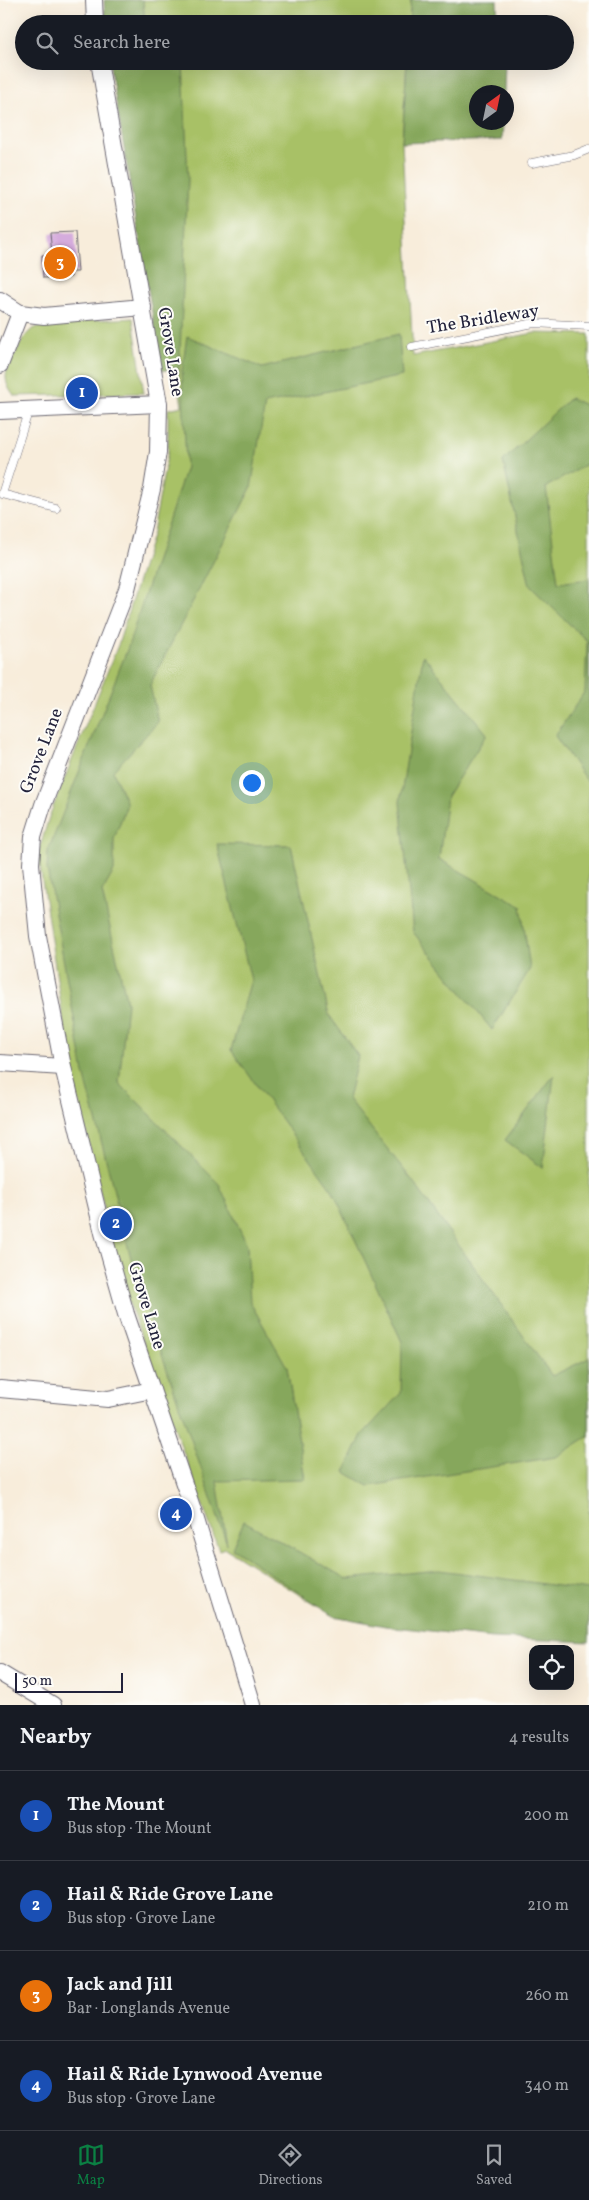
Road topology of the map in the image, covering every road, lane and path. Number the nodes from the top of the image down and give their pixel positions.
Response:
1 (94, 0) edge
2 (95, 15) edge
3 (101, 70) edge
4 (589, 149) edge
5 (532, 163) dead end
6 (0, 300) edge
7 (143, 307) junction
8 (20, 313) junction
9 (589, 326) edge
10 (412, 347) dead end
11 (0, 365) edge
12 (159, 404) junction
13 (29, 409) junction
14 (0, 411) edge
15 (56, 508) dead end
16 (0, 1063) edge
17 (63, 1067) junction
18 (0, 1389) edge
19 (152, 1390) junction
20 (0, 1673) edge
21 (53, 1705) edge
22 (253, 1705) edge

1 - 2 street
3 - 7 street, Grove Lane
4 - 5 lane
6 - 8 street
7 - 8 street
7 - 12 street, Grove Lane
8 - 11 street
9 - 10 lane, The Bridleway
12 - 13 street
12 - 17 street, Grove Lane
13 - 14 street
13 - 15 lane
16 - 17 street
17 - 19 street, Grove Lane
18 - 19 street
19 - 22 street, Grove Lane
20 - 21 street

